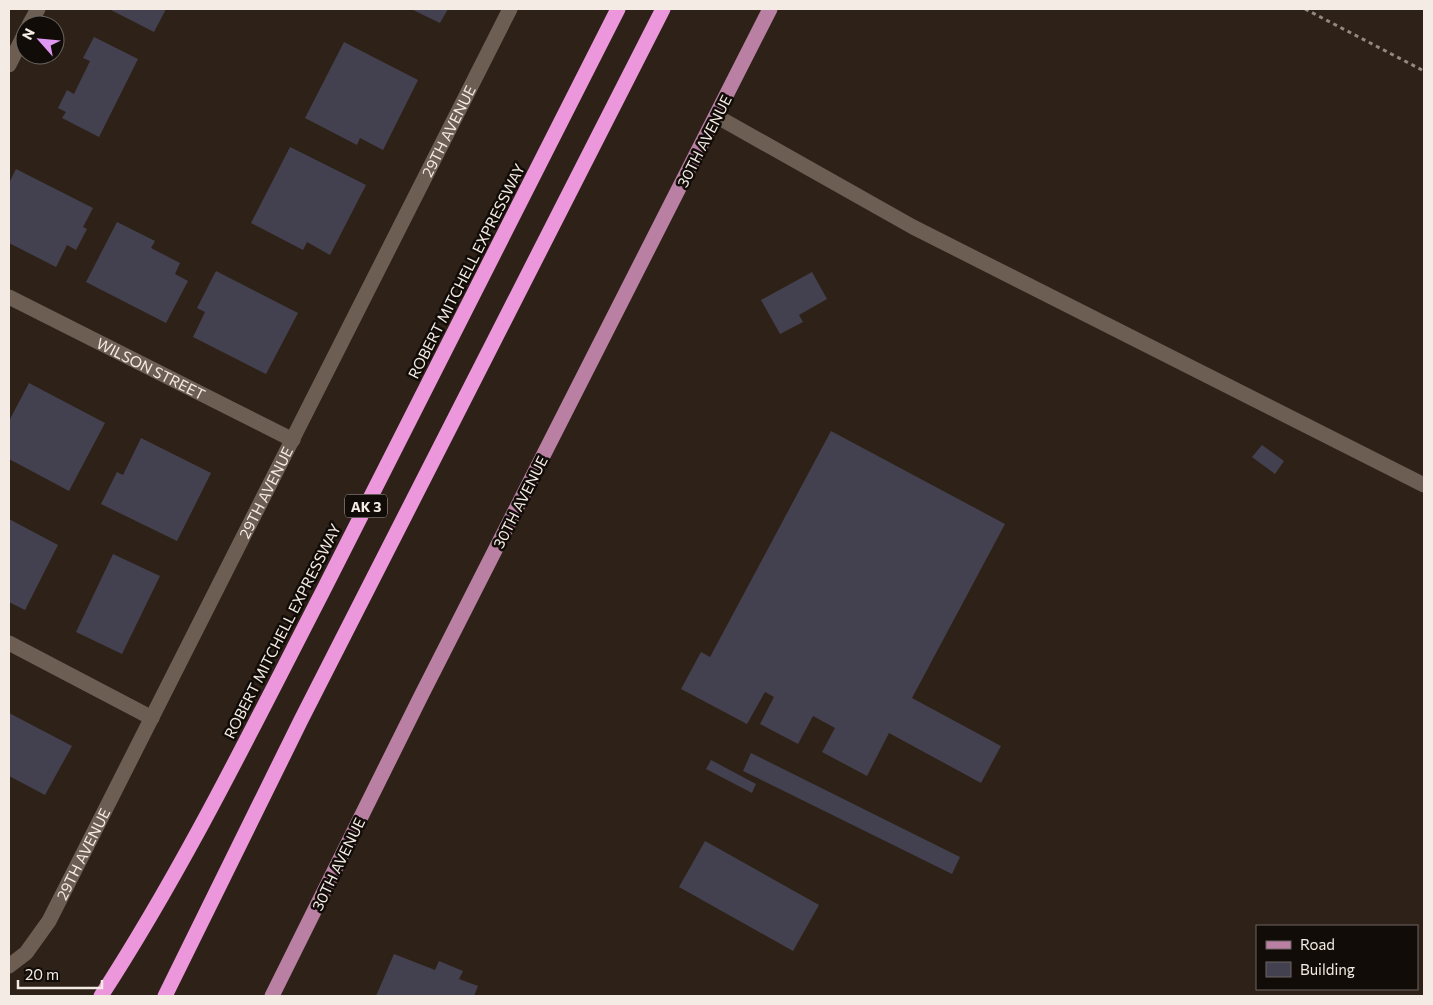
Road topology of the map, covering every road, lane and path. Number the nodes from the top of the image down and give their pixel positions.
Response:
1 (510, 9) edge
2 (618, 9) edge
3 (663, 9) edge
4 (770, 9) edge
5 (1304, 9) edge
6 (15, 53) edge
7 (9, 65) edge
8 (1424, 71) edge
9 (716, 116) junction
10 (9, 297) edge
11 (293, 440) junction
12 (1424, 485) edge
13 (9, 643) edge
14 (152, 718) junction
15 (9, 966) edge
16 (102, 996) edge
17 (165, 996) edge
18 (272, 996) edge

1 - 11 street, 29TH AVENUE
2 - 16 highway, ROBERT MITCHELL EXPRESSWAY / AK 3
3 - 17 highway, AK 3
4 - 9 main road, 30TH AVENUE
5 - 8 path
6 - 7 street
9 - 12 street
9 - 18 main road, 30TH AVENUE
10 - 11 street, WILSON STREET
11 - 14 street, 29TH AVENUE
13 - 14 street
14 - 15 street, 29TH AVENUE

